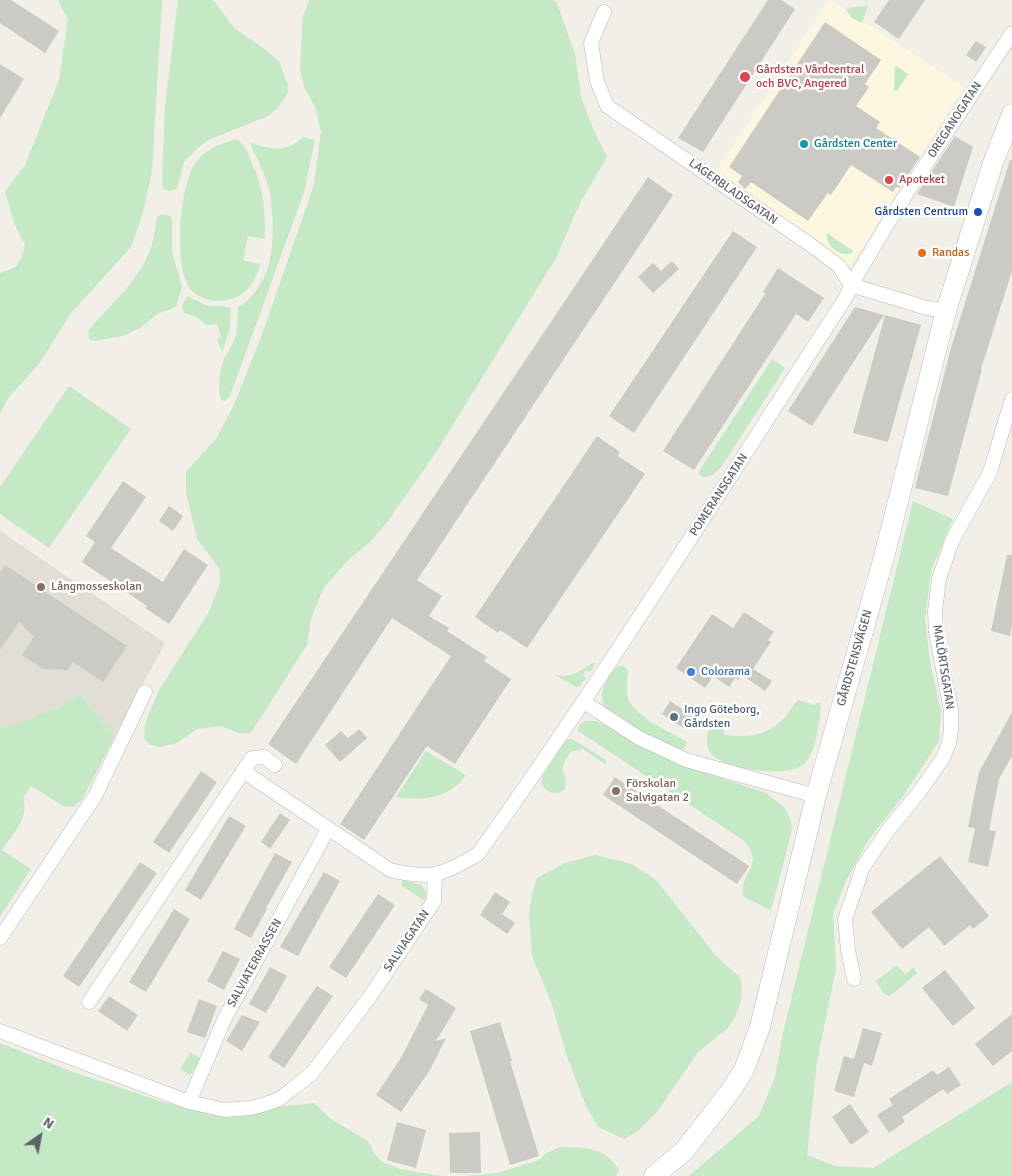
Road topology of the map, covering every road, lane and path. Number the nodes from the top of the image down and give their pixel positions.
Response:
1 (604, 12) dead end
2 (1012, 33) edge
3 (1012, 114) edge
4 (851, 285) junction
5 (946, 312) junction
6 (1012, 400) edge
7 (146, 692) dead end
8 (584, 702) junction
9 (275, 766) dead end
10 (243, 772) junction
11 (816, 796) junction
12 (328, 829) junction
13 (435, 875) junction
14 (0, 938) edge
15 (854, 979) dead end
16 (89, 1002) dead end
17 (0, 1031) edge
18 (190, 1102) junction
19 (654, 1176) edge

1 - 4 street, LAGERBLADSGATAN
2 - 4 street, OREGANOGATAN
3 - 5 street, GÅRDSTENSVÄGEN
4 - 5 street
4 - 8 street, POMERANSGATAN
5 - 11 street, GÅRDSTENSVÄGEN
6 - 15 street, MALÖRTSGATAN
7 - 14 street
8 - 11 street
8 - 13 street
9 - 10 street
10 - 12 street
10 - 16 street
11 - 19 street, GÅRDSTENSVÄGEN
12 - 13 street
12 - 18 street, SALVIATERRASSEN
13 - 18 street, SALVIAGATAN
17 - 18 street, SALVIAGATAN

